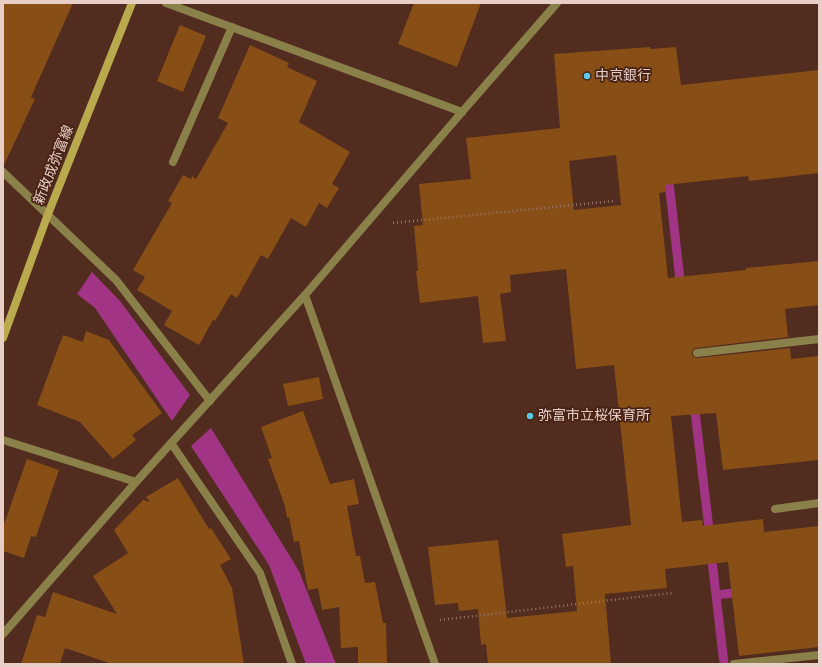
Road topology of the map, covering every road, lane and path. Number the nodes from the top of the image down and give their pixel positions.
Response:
1 (132, 3) edge
2 (166, 3) edge
3 (557, 3) edge
4 (232, 27) junction
5 (462, 112) junction
6 (173, 162) dead end
7 (3, 172) edge
8 (614, 201) dead end
9 (48, 214) junction
10 (364, 226) junction
11 (304, 295) junction
12 (3, 338) edge
13 (819, 339) edge
14 (697, 353) dead end
15 (210, 401) junction
16 (3, 440) edge
17 (171, 443) junction
18 (136, 482) junction
19 (819, 503) edge
20 (775, 509) dead end
21 (672, 593) dead end
22 (420, 622) junction
23 (3, 634) edge
24 (819, 654) edge
25 (292, 664) edge
26 (435, 664) edge
27 (734, 664) edge

1 - 9 main road, 新政成弥富線
2 - 4 street
3 - 5 street
4 - 5 street
4 - 6 street
5 - 10 street
7 - 9 street
8 - 10 path
9 - 12 main road, 新政成弥富線
9 - 15 street
10 - 11 street
11 - 15 street
11 - 22 street
13 - 14 street
15 - 17 street
16 - 18 street
17 - 18 street
17 - 25 street
18 - 23 street
19 - 20 street
21 - 22 path
22 - 26 street
24 - 27 street

